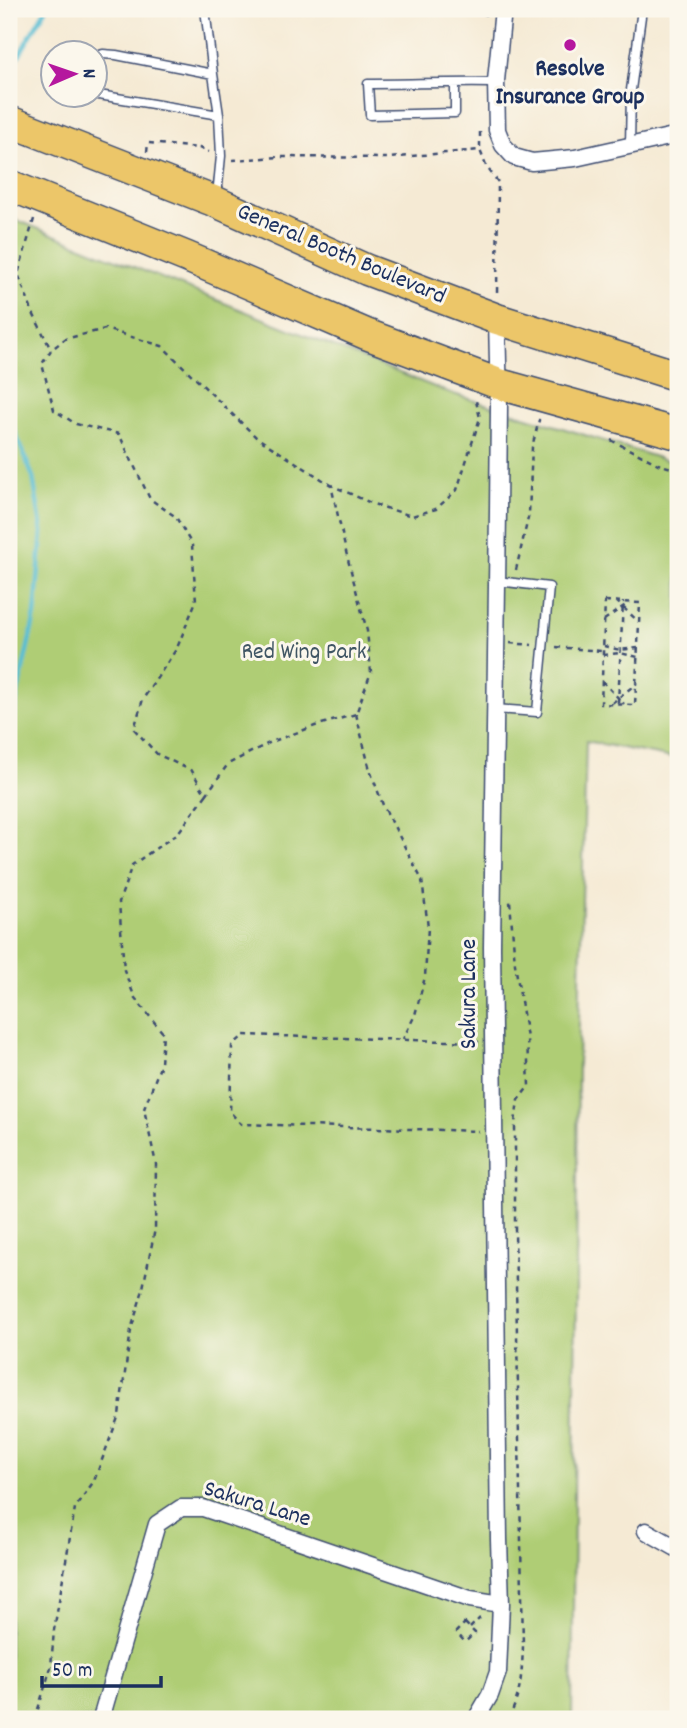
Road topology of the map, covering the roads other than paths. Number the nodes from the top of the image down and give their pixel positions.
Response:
1 (205, 9) edge
2 (503, 9) edge
3 (642, 9) edge
4 (108, 54) edge
5 (214, 74) junction
6 (455, 83) junction
7 (496, 83) junction
8 (108, 96) edge
9 (219, 115) junction
10 (9, 121) edge
11 (678, 135) edge
12 (630, 146) junction
13 (9, 185) edge
14 (216, 202) junction
15 (497, 310) junction
16 (678, 376) edge
17 (499, 395) junction
18 (678, 434) edge
19 (505, 582) junction
20 (495, 709) junction
21 (646, 1531) dead end
22 (678, 1549) edge
23 (501, 1604) junction
24 (100, 1719) edge
25 (476, 1719) edge

1 - 5 lane
2 - 7 street
3 - 12 lane
4 - 5 lane
5 - 9 lane
6 - 6 lane
6 - 7 lane
7 - 12 street
8 - 9 lane
9 - 14 lane
10 - 14 highway, General Booth Boulevard
11 - 12 street
13 - 17 highway
14 - 15 highway, General Booth Boulevard
15 - 16 highway, General Booth Boulevard
15 - 17 street, Sakura Lane
17 - 18 highway
17 - 19 street, Sakura Lane
19 - 20 street, Sakura Lane
19 - 20 lane
20 - 23 street, Sakura Lane
21 - 22 street
23 - 24 street, Sakura Lane
23 - 25 street, Sakura Lane

